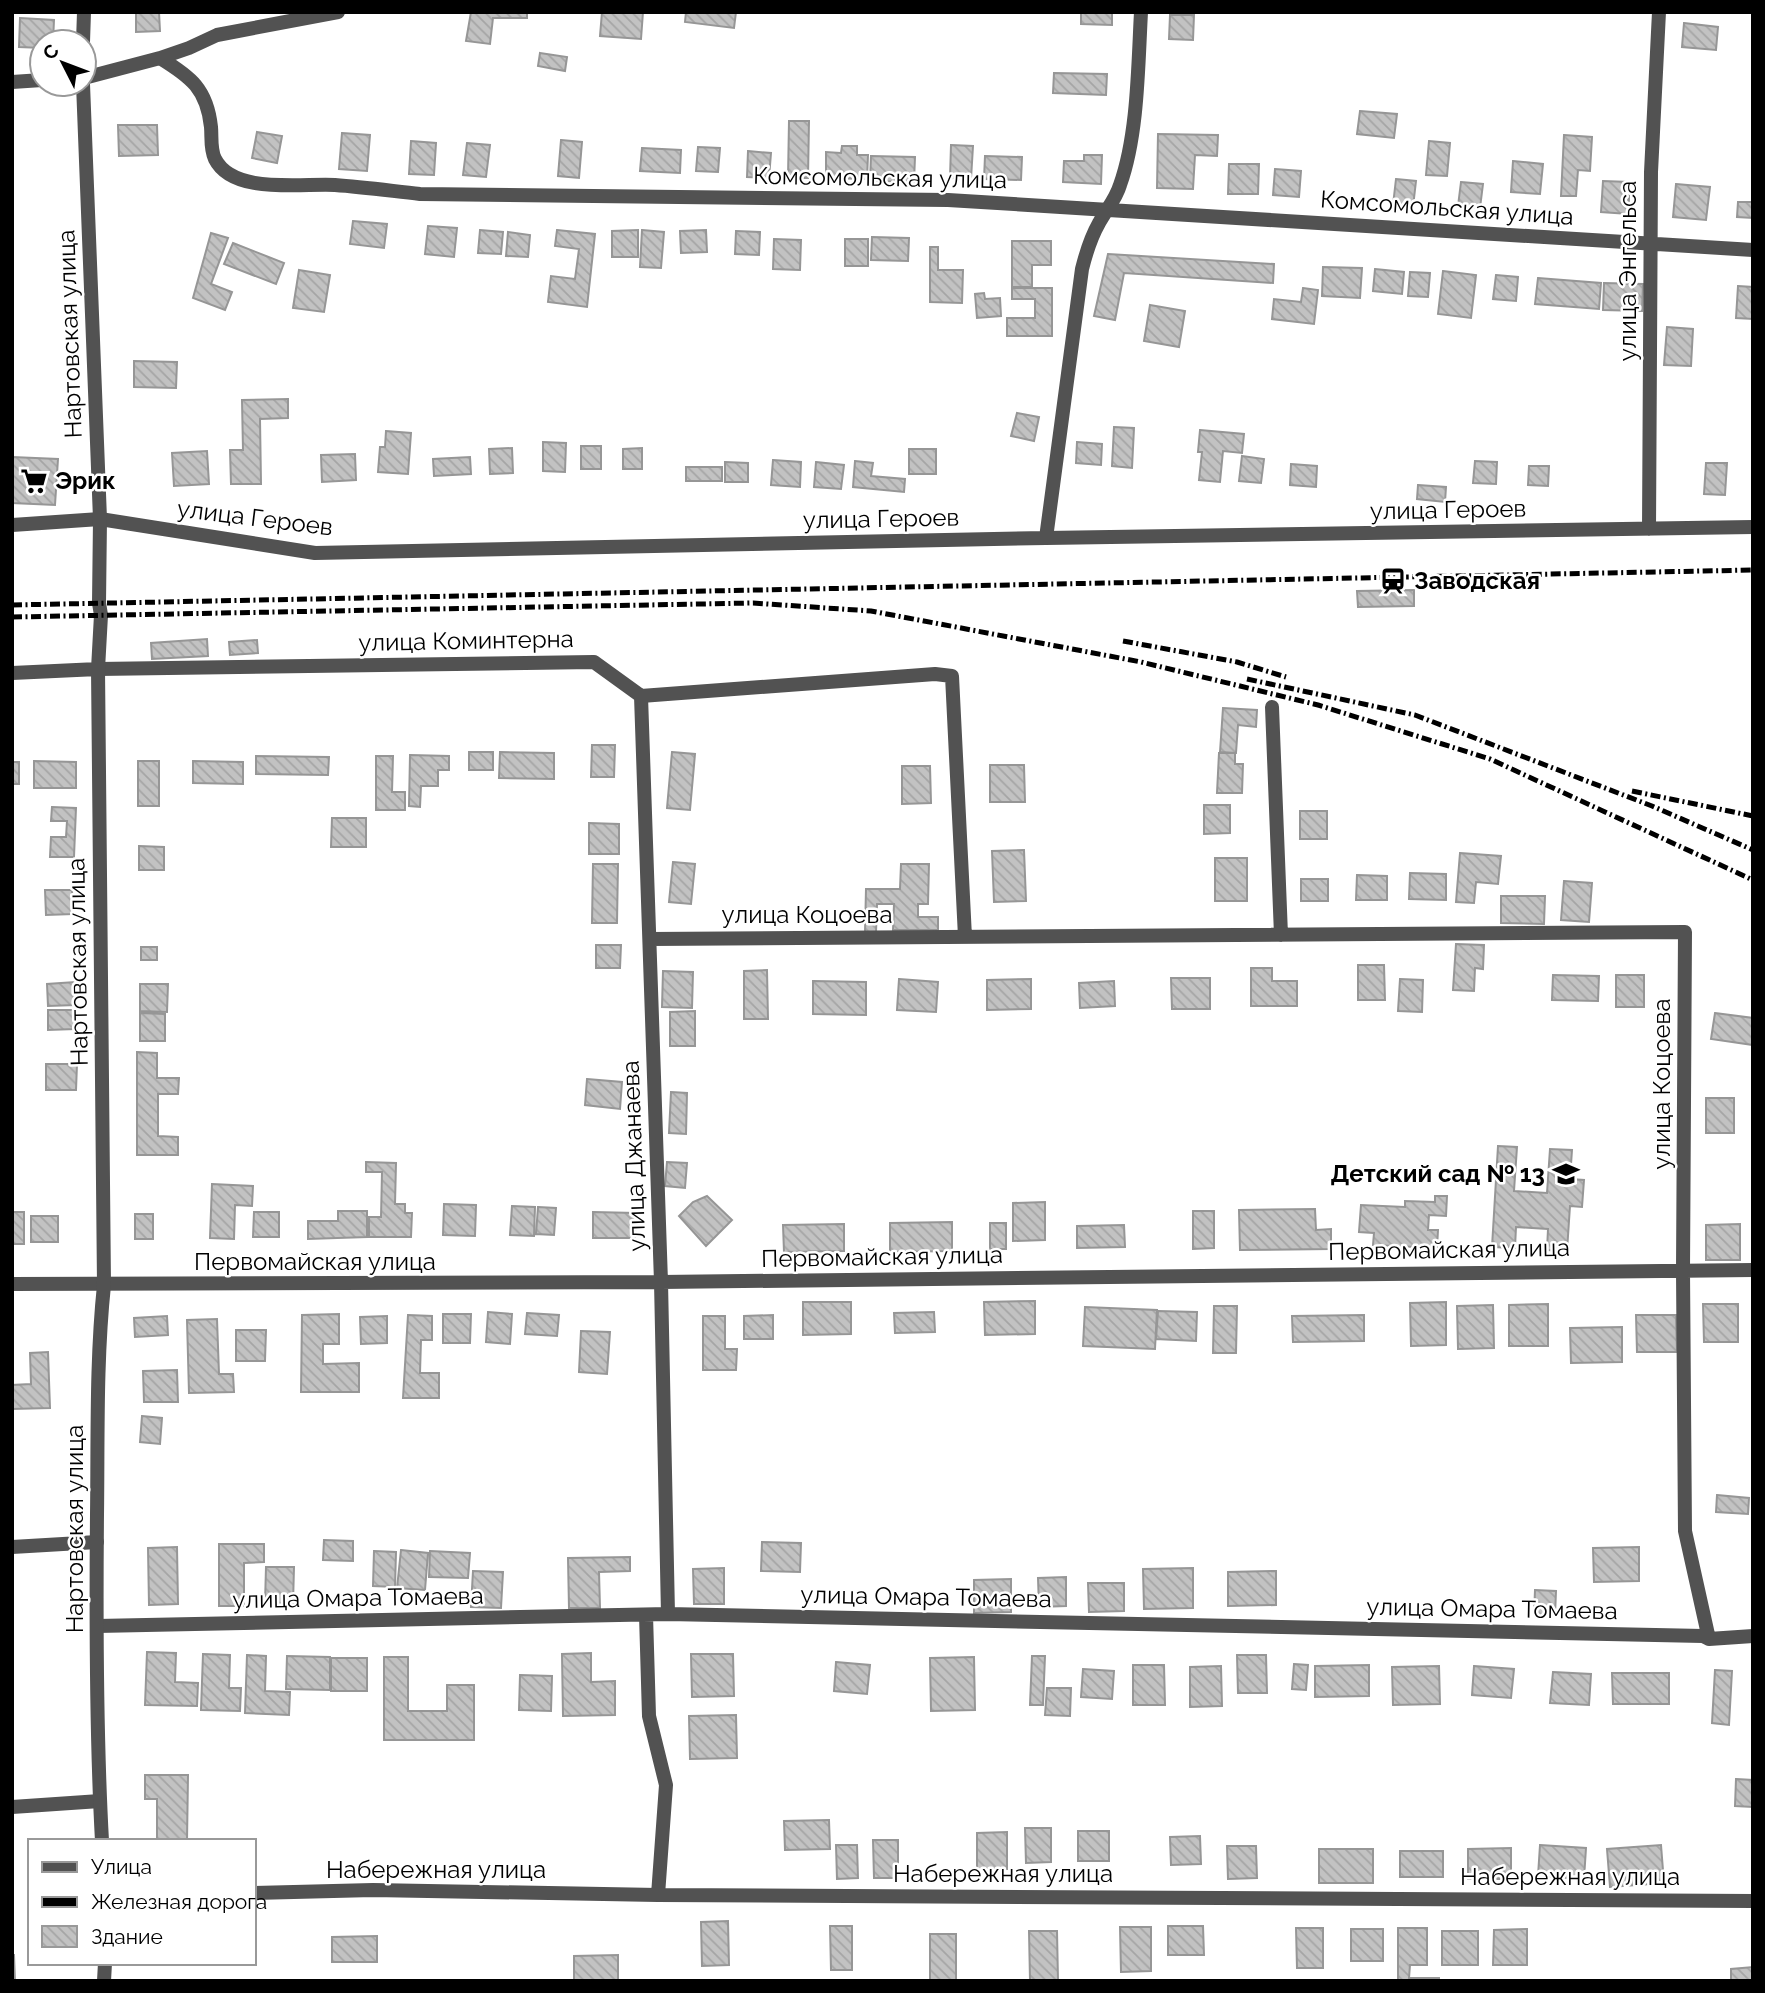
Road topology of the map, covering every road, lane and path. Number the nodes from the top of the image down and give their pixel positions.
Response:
1 (338, 12) edge
2 (1141, 12) edge
3 (1659, 12) edge
4 (160, 58) junction
5 (98, 74) edge
6 (84, 98) edge
7 (1109, 208) junction
8 (1651, 244) junction
9 (1753, 250) edge
10 (100, 519) junction
11 (12, 525) edge
12 (1753, 527) edge
13 (1649, 530) junction
14 (1046, 538) junction
15 (98, 669) junction
16 (12, 673) edge
17 (641, 696) junction
18 (1272, 707) dead end
19 (1281, 935) junction
20 (965, 937) junction
21 (650, 939) junction
22 (1684, 1270) junction
23 (1753, 1270) edge
24 (661, 1282) junction
25 (12, 1284) edge
26 (104, 1286) junction
27 (97, 1542) junction
28 (12, 1547) edge
29 (668, 1614) junction
30 (646, 1615) junction
31 (97, 1626) junction
32 (1753, 1636) edge
33 (1709, 1639) junction
34 (100, 1801) junction
35 (12, 1807) edge
36 (102, 1839) edge
37 (256, 1893) edge
38 (658, 1895) junction
39 (1753, 1900) edge

1 - 4 street
2 - 7 street
3 - 8 street, улица Энгельса
4 - 5 street
4 - 7 street, Комсомольская улица
6 - 10 street, Нартовская улица
7 - 8 street, Комсомольская улица
7 - 14 street
8 - 9 street, Комсомольская улица
8 - 13 street, улица Энгельса
10 - 11 street, улица Героев
10 - 14 street, улица Героев
10 - 15 street, Нартовская улица
12 - 13 street, улица Героев
13 - 14 street, улица Героев
15 - 16 street, улица Коминтерна
15 - 17 street, улица Коминтерна
15 - 26 street, Нартовская улица
17 - 20 street
17 - 21 street, улица Джанаева
18 - 19 street
19 - 20 street, улица Коцоева
19 - 22 street, улица Коцоева
20 - 21 street, улица Коцоева
21 - 24 street, улица Джанаева
22 - 23 street, Первомайская улица
22 - 24 street, Первомайская улица
22 - 33 street, улица Коцоева
24 - 26 street, Первомайская улица
24 - 29 street, улица Джанаева
25 - 26 street, Первомайская улица
26 - 27 street, Нартовская улица
27 - 28 street
27 - 31 street, Нартовская улица
29 - 30 street, улица Омара Томаева
29 - 33 street, улица Омара Томаева
30 - 31 street, улица Омара Томаева
30 - 38 street
31 - 34 street, Нартовская улица
32 - 33 street, улица Омара Томаева
34 - 35 street
34 - 36 street, Нартовская улица
37 - 38 street, Набережная улица
38 - 39 street, Набережная улица

